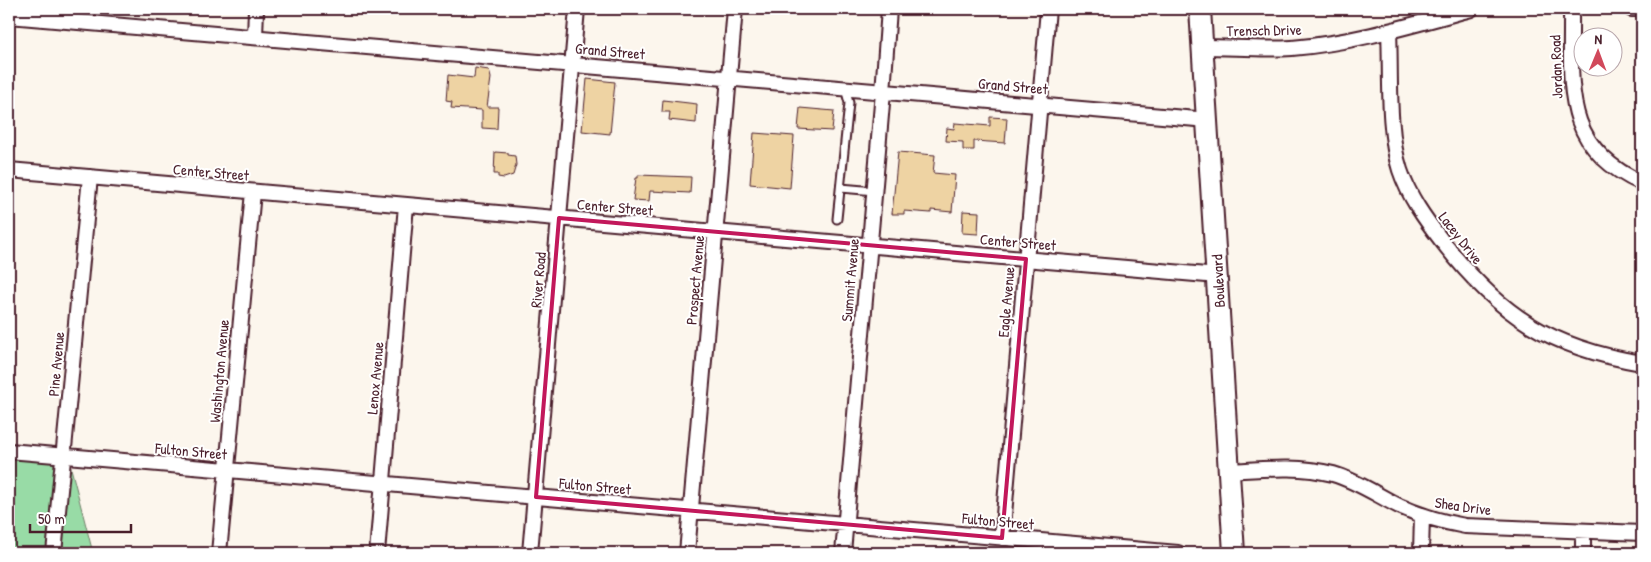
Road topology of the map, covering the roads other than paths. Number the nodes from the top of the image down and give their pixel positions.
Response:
1 (256, 9) edge
2 (577, 9) edge
3 (735, 9) edge
4 (889, 9) edge
5 (1048, 9) edge
6 (1200, 9) edge
7 (1472, 9) edge
8 (1571, 9) edge
9 (1631, 9) edge
10 (1642, 9) edge
11 (9, 16) edge
12 (1389, 31) junction
13 (255, 37) junction
14 (1203, 47) junction
15 (572, 64) junction
16 (729, 78) junction
17 (845, 88) junction
18 (883, 92) junction
19 (1039, 105) junction
20 (1208, 120) junction
21 (9, 170) edge
22 (90, 178) junction
23 (1642, 183) edge
24 (840, 188) junction
25 (875, 191) junction
26 (253, 192) junction
27 (406, 205) junction
28 (559, 218) junction
29 (837, 220) dead end
30 (716, 232) junction
31 (870, 246) junction
32 (1026, 259) junction
33 (1218, 276) junction
34 (1642, 363) edge
35 (9, 451) edge
36 (63, 456) junction
37 (226, 470) junction
38 (1229, 470) junction
39 (383, 484) junction
40 (536, 497) junction
41 (691, 511) junction
42 (1422, 516) junction
43 (845, 524) junction
44 (1583, 531) junction
45 (1642, 533) edge
46 (1002, 538) junction
47 (1031, 547) edge
48 (54, 553) edge
49 (219, 553) edge
50 (377, 553) edge
51 (530, 553) edge
52 (687, 553) edge
53 (843, 553) edge
54 (1178, 553) edge
55 (1234, 553) edge
56 (1420, 553) edge
57 (1582, 553) edge

1 - 13 street
2 - 15 street, River Road
3 - 16 street, Prospect Avenue
4 - 18 street, Summit Avenue
5 - 19 street, Eagle Avenue
6 - 14 street, Boulevard
7 - 12 street, Trensch Drive
8 - 23 street, Jordan Road
9 - 10 street
11 - 13 street, Grand Street
12 - 14 street, Trensch Drive
12 - 34 street, Lacey Drive
13 - 15 street, Grand Street
14 - 20 street, Boulevard
15 - 16 street, Grand Street
15 - 28 street, River Road
16 - 17 street, Grand Street
16 - 30 street, Prospect Avenue
17 - 18 street, Grand Street
17 - 24 lane
18 - 19 street, Grand Street
18 - 25 street, Summit Avenue
19 - 20 street, Grand Street
19 - 32 street, Eagle Avenue
20 - 33 street, Boulevard
21 - 22 street, Center Street
22 - 26 street, Center Street
22 - 36 street, Pine Avenue
24 - 25 lane
24 - 29 lane
25 - 31 street, Summit Avenue
26 - 27 street, Center Street
26 - 37 street, Washington Avenue
27 - 28 street, Center Street
27 - 39 street, Lenox Avenue
28 - 30 street, Center Street
28 - 40 street, River Road
30 - 31 street, Center Street
30 - 41 street, Prospect Avenue
31 - 32 street, Center Street
31 - 43 street, Summit Avenue
32 - 33 street, Center Street
32 - 46 street, Eagle Avenue
33 - 38 street, Boulevard
35 - 36 street, Fulton Street
36 - 37 street, Fulton Street
36 - 48 street, Pine Avenue
37 - 39 street, Fulton Street
37 - 49 street, Washington Avenue
38 - 42 street, Shea Drive
38 - 55 street, Boulevard
39 - 40 street, Fulton Street
39 - 50 street, Lenox Avenue
40 - 41 street, Fulton Street
40 - 51 street, River Road
41 - 43 street, Fulton Street
41 - 52 street, Prospect Avenue
42 - 44 street, Shea Drive
42 - 56 street
43 - 46 street, Fulton Street
43 - 53 street, Summit Avenue
44 - 45 street, Shea Drive
44 - 57 street
46 - 47 street, Fulton Street
47 - 54 street, Fulton Street

